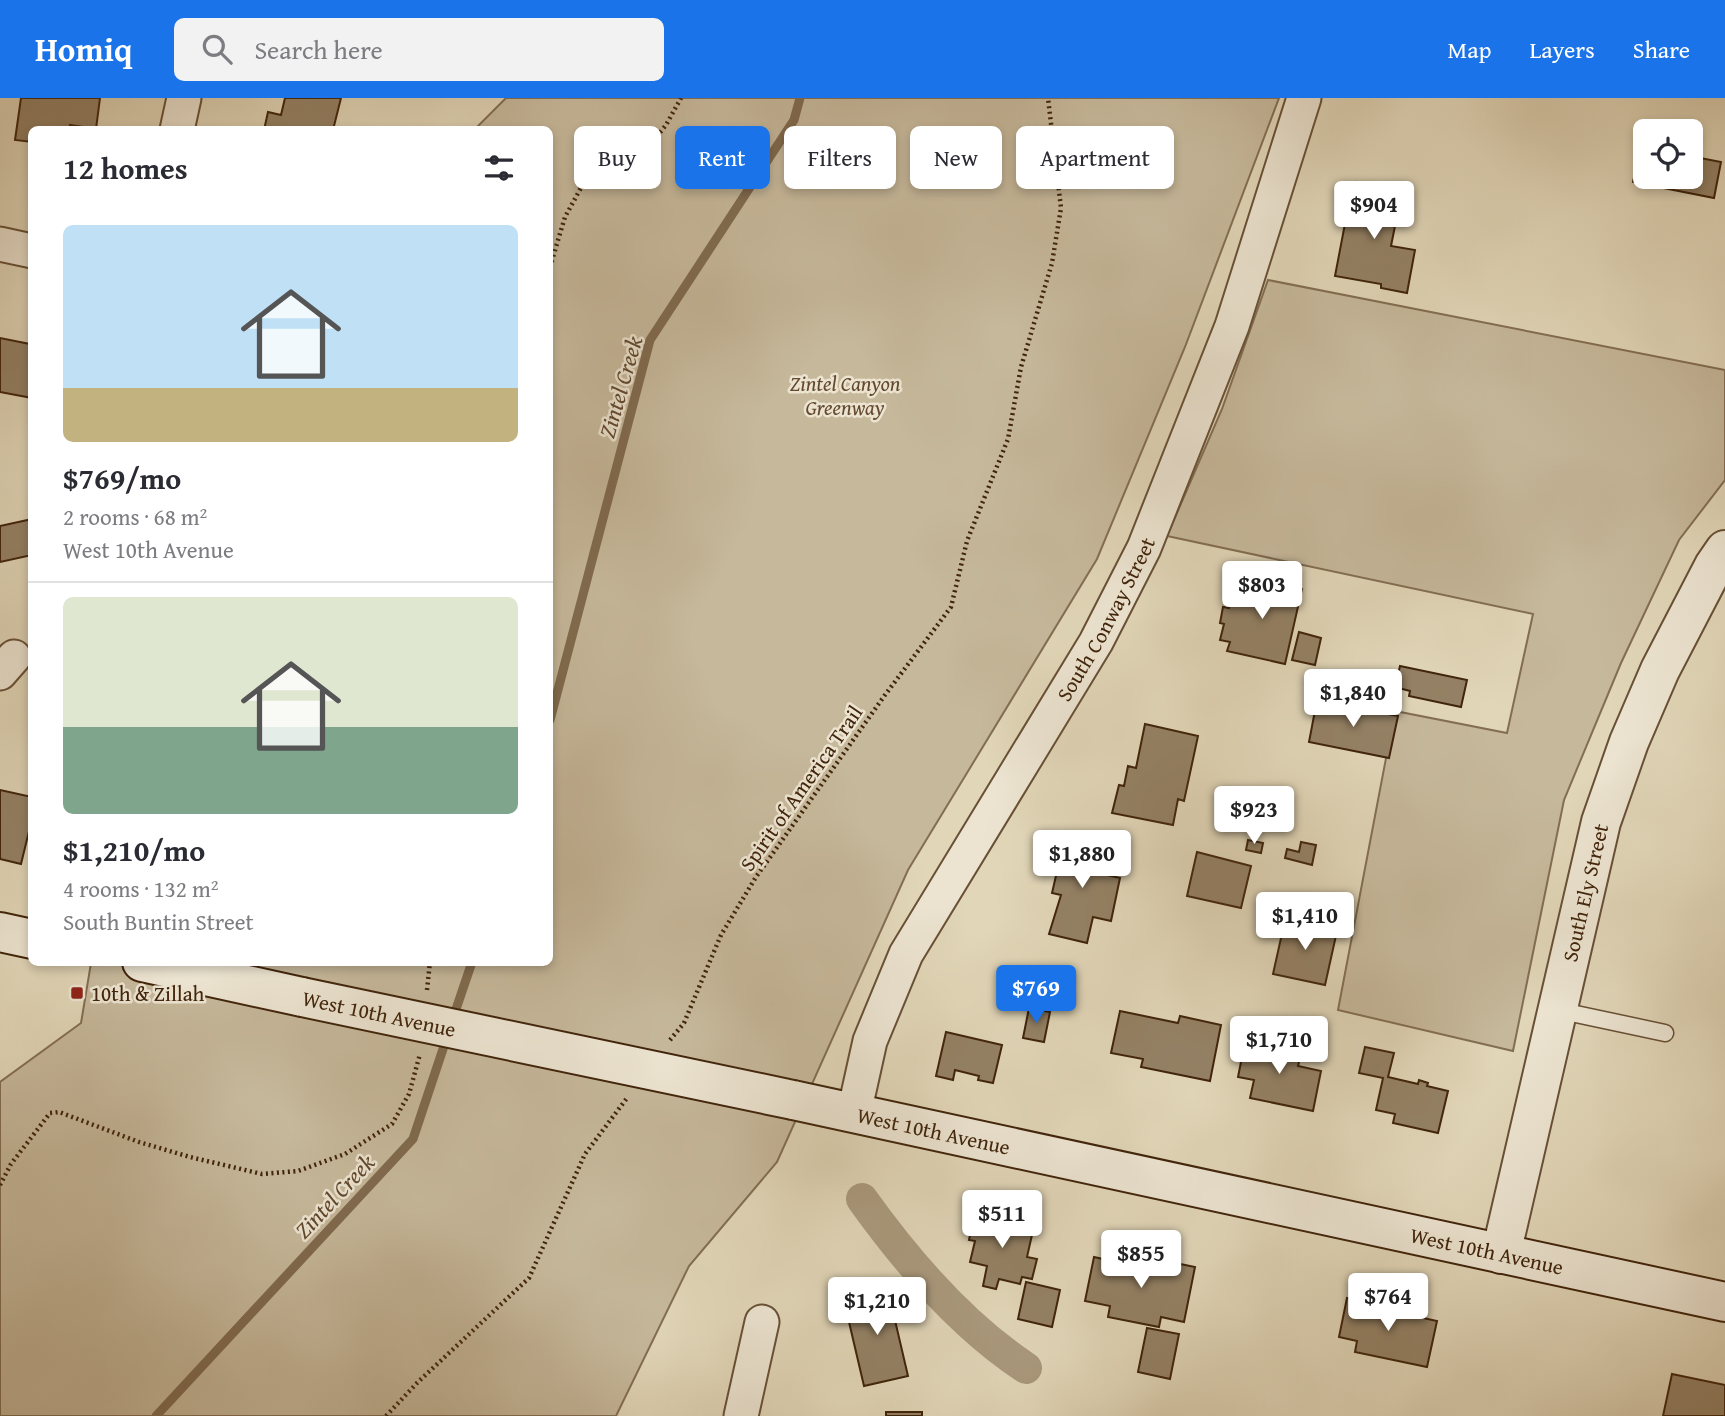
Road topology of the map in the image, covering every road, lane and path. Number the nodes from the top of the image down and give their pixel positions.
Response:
1 (184, 98) edge
2 (681, 98) edge
3 (1048, 98) edge
4 (1304, 98) edge
5 (178, 126) edge
6 (0, 244) edge
7 (28, 250) edge
8 (553, 257) edge
9 (1725, 550) edge
10 (0, 932) edge
11 (28, 938) edge
12 (160, 966) edge
13 (430, 966) edge
14 (426, 1002) dead end
15 (1556, 1010) junction
16 (1665, 1033) dead end
17 (667, 1045) dead end
18 (421, 1052) dead end
19 (634, 1088) dead end
20 (854, 1113) junction
21 (0, 1185) edge
22 (1501, 1254) junction
23 (1725, 1302) edge
24 (762, 1322) dead end
25 (386, 1416) edge
26 (741, 1416) edge

1 - 5 street
2 - 8 path
3 - 17 path, Spirit of America Trail
4 - 20 street, South Conway Street
6 - 7 street
9 - 15 main road, South Ely Street
10 - 11 main road
12 - 20 main road, West 10th Avenue, bridge
13 - 14 path
15 - 16 lane
15 - 22 main road, South Ely Street
18 - 21 path
19 - 25 path
20 - 22 main road, West 10th Avenue
22 - 23 main road, West 10th Avenue
24 - 26 street

